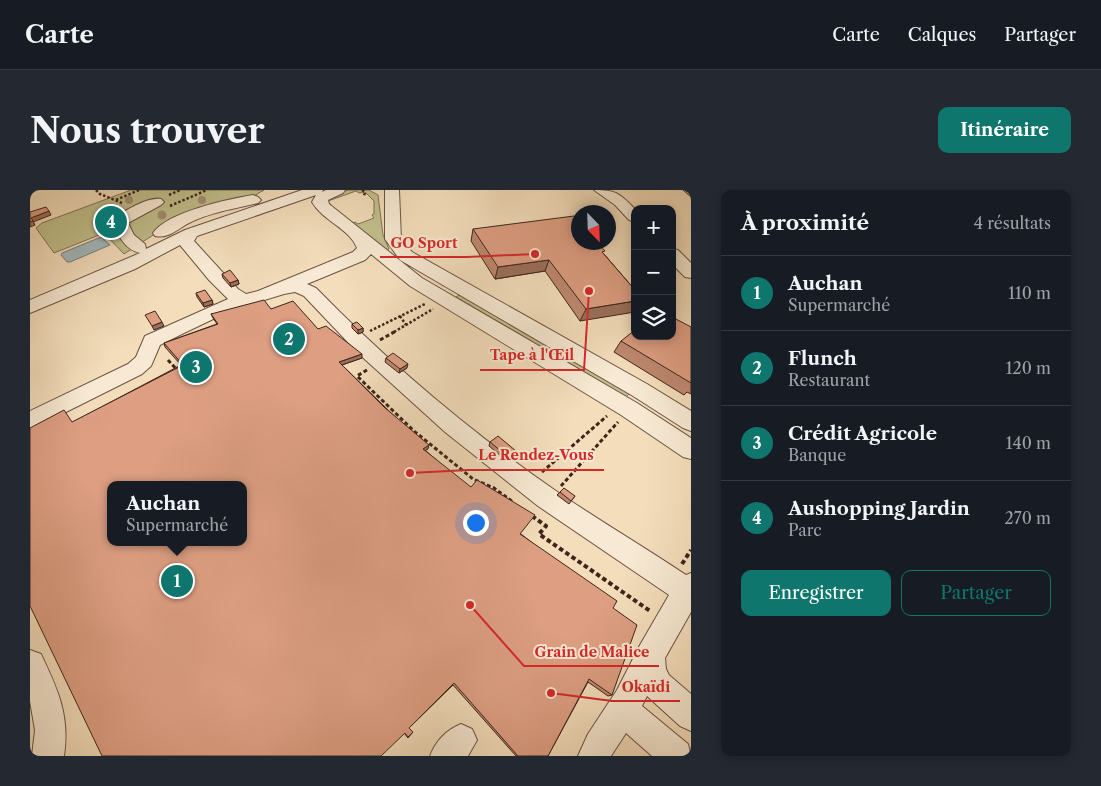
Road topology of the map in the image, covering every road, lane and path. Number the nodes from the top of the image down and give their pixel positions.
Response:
1 (139, 190) edge
2 (207, 190) edge
3 (268, 190) edge
4 (309, 190) edge
5 (338, 190) edge
6 (362, 190) edge
7 (392, 190) edge
8 (600, 190) edge
9 (364, 196) dead end
10 (320, 199) edge
11 (116, 200) dead end
12 (251, 200) junction
13 (159, 206) joint
14 (631, 213) edge
15 (355, 233) junction
16 (191, 234) junction
17 (139, 248) junction
18 (676, 258) edge
19 (114, 262) junction
20 (691, 274) edge
21 (283, 288) junction
22 (30, 297) edge
23 (248, 300) junction
24 (440, 302) junction
25 (30, 307) edge
26 (418, 307) junction
27 (400, 316) junction
28 (406, 325) junction
29 (359, 344) junction
30 (162, 363) dead end
31 (182, 375) edge
32 (625, 406) junction
33 (30, 421) edge
34 (691, 422) edge
35 (691, 450) edge
36 (528, 484) junction
37 (550, 499) junction
38 (510, 500) edge
39 (534, 517) edge
40 (687, 592) edge
41 (650, 655) junction
42 (30, 665) edge
43 (691, 716) edge
44 (619, 717) junction
45 (48, 756) edge
46 (594, 756) edge
47 (676, 756) edge

1 - 11 path
2 - 13 path
3 - 12 street
4 - 12 street
5 - 10 street
6 - 9 path
7 - 34 street
8 - 14 street
10 - 15 street
10 - 16 street
12 - 17 street
12 - 19 street
13 - 17 street
15 - 21 street
15 - 24 street
16 - 23 street
16 - 25 street
17 - 19 street
18 - 20 street
19 - 22 street
21 - 23 street
21 - 29 street
23 - 33 street
24 - 26 path
24 - 26 path
24 - 28 path
24 - 32 street
26 - 27 path
27 - 28 path
27 - 29 path
28 - 29 path
29 - 36 street
30 - 31 path
32 - 35 street
32 - 36 path
32 - 37 path
36 - 37 street
36 - 38 path
37 - 39 path
37 - 40 street
40 - 41 street
41 - 43 street
41 - 44 street
42 - 45 street
44 - 46 street
44 - 47 street

